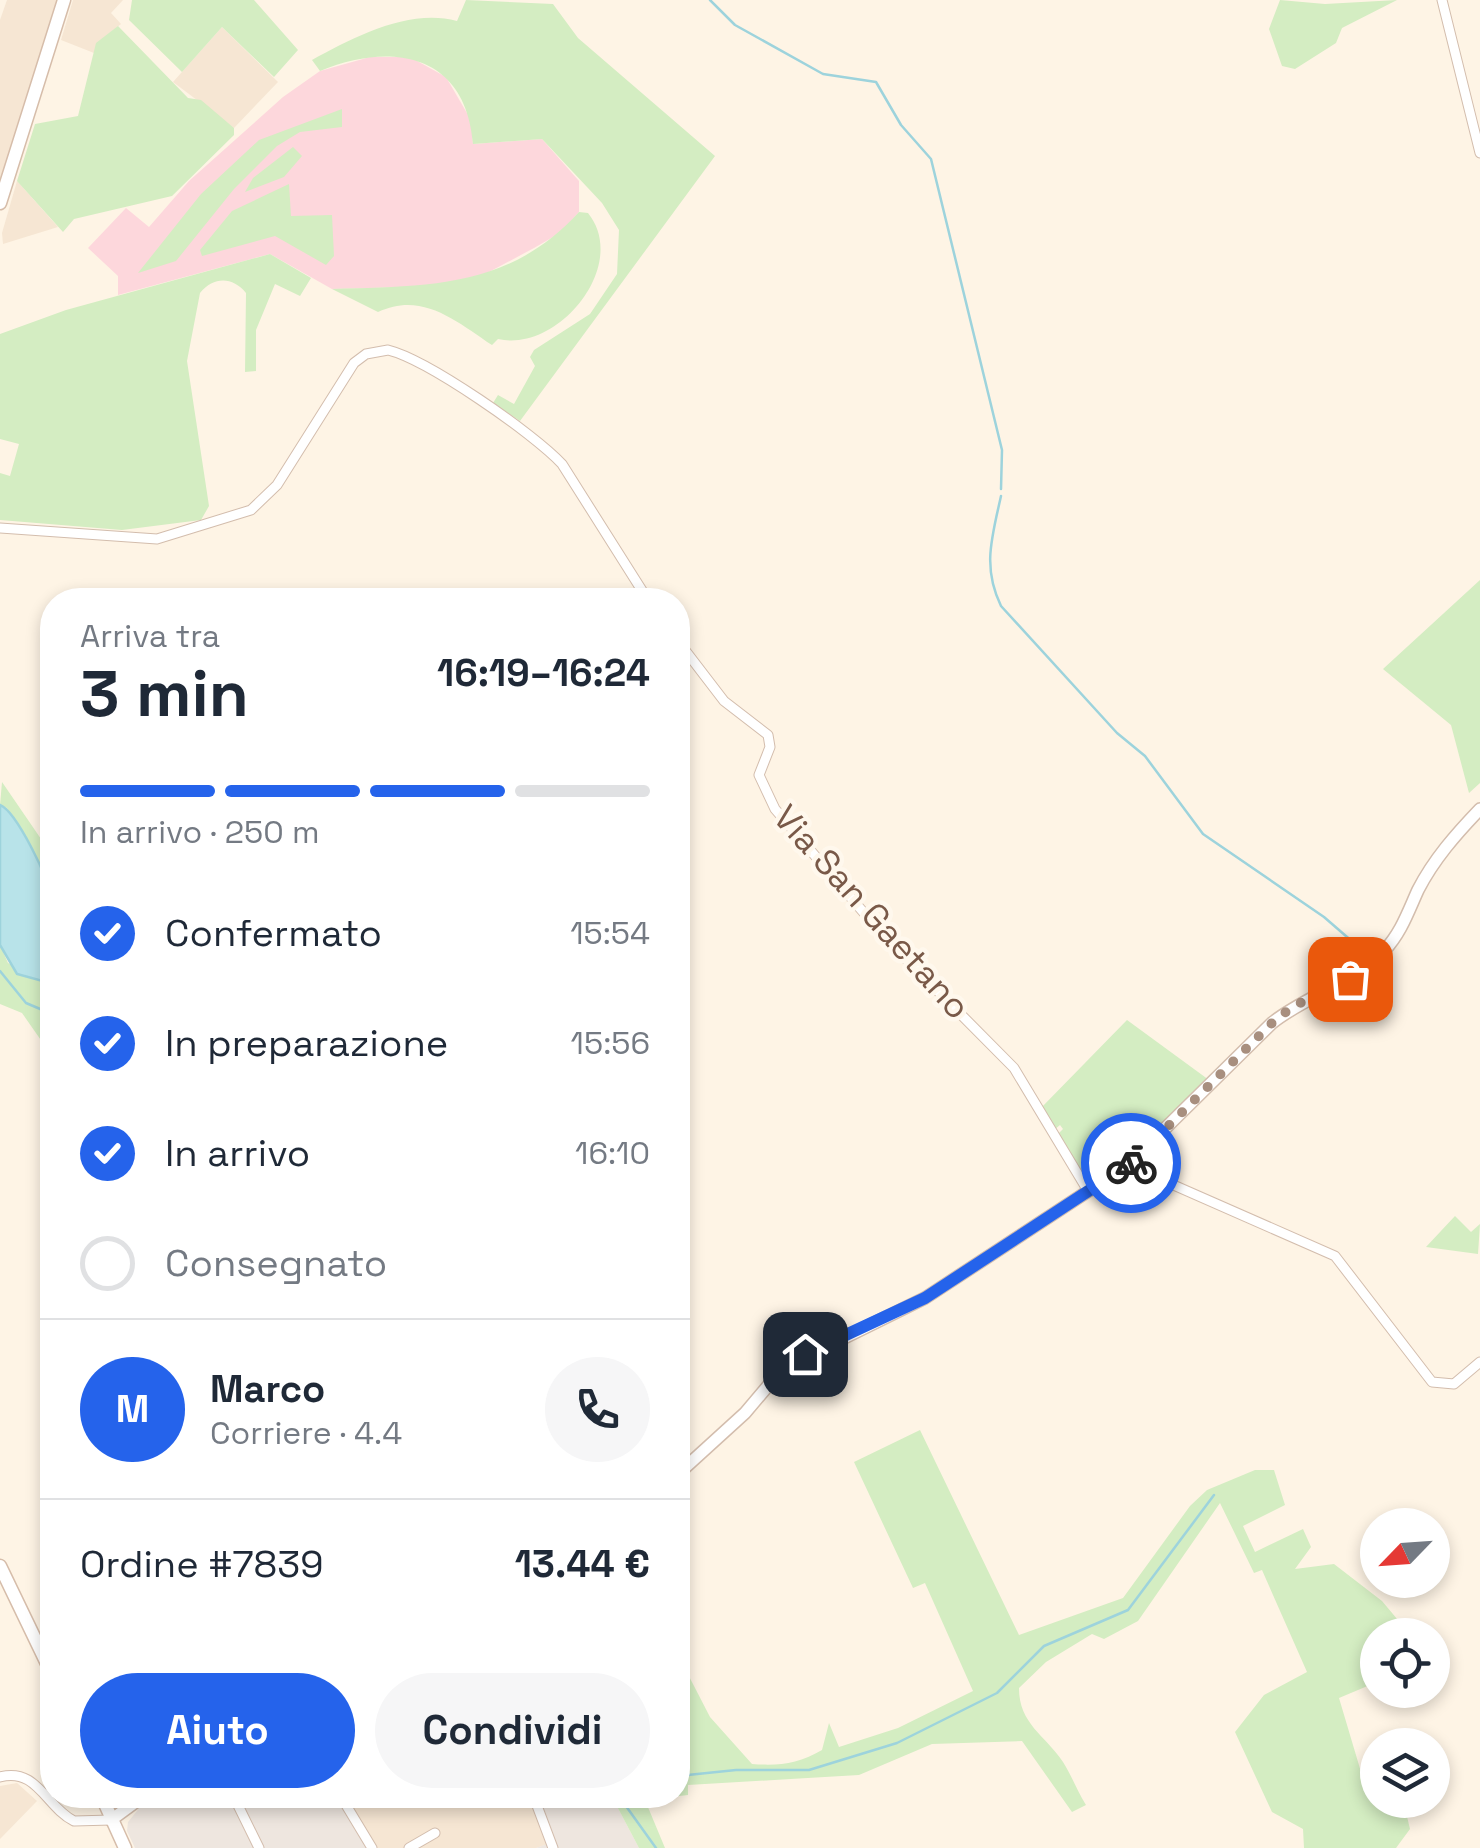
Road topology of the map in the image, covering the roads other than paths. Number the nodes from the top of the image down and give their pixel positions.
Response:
1 (64, 0) edge
2 (1442, 0) edge
3 (1480, 152) edge
4 (0, 203) edge
5 (0, 528) edge
6 (640, 588) edge
7 (690, 657) edge
8 (1480, 809) edge
9 (1128, 1165) junction
10 (1088, 1191) junction
11 (1480, 1362) edge
12 (690, 1464) edge
13 (0, 1566) edge
14 (40, 1649) edge
15 (0, 1778) edge
16 (40, 1789) edge
17 (59, 1808) edge
18 (106, 1808) edge
19 (128, 1808) edge
20 (240, 1808) edge
21 (348, 1808) edge
22 (538, 1808) edge
23 (112, 1820) junction
24 (436, 1833) dead end
25 (125, 1848) edge
26 (260, 1848) edge
27 (372, 1848) edge
28 (409, 1848) edge
29 (553, 1848) edge

1 - 4 main road
2 - 3 street
5 - 6 street
7 - 10 street, Via San Gaetano
8 - 9 street
9 - 10 street
9 - 11 street
10 - 12 street
13 - 14 main road
15 - 16 street
17 - 23 street
18 - 23 main road
19 - 23 street
20 - 26 street
21 - 27 street
22 - 29 street
23 - 25 main road
24 - 28 street

